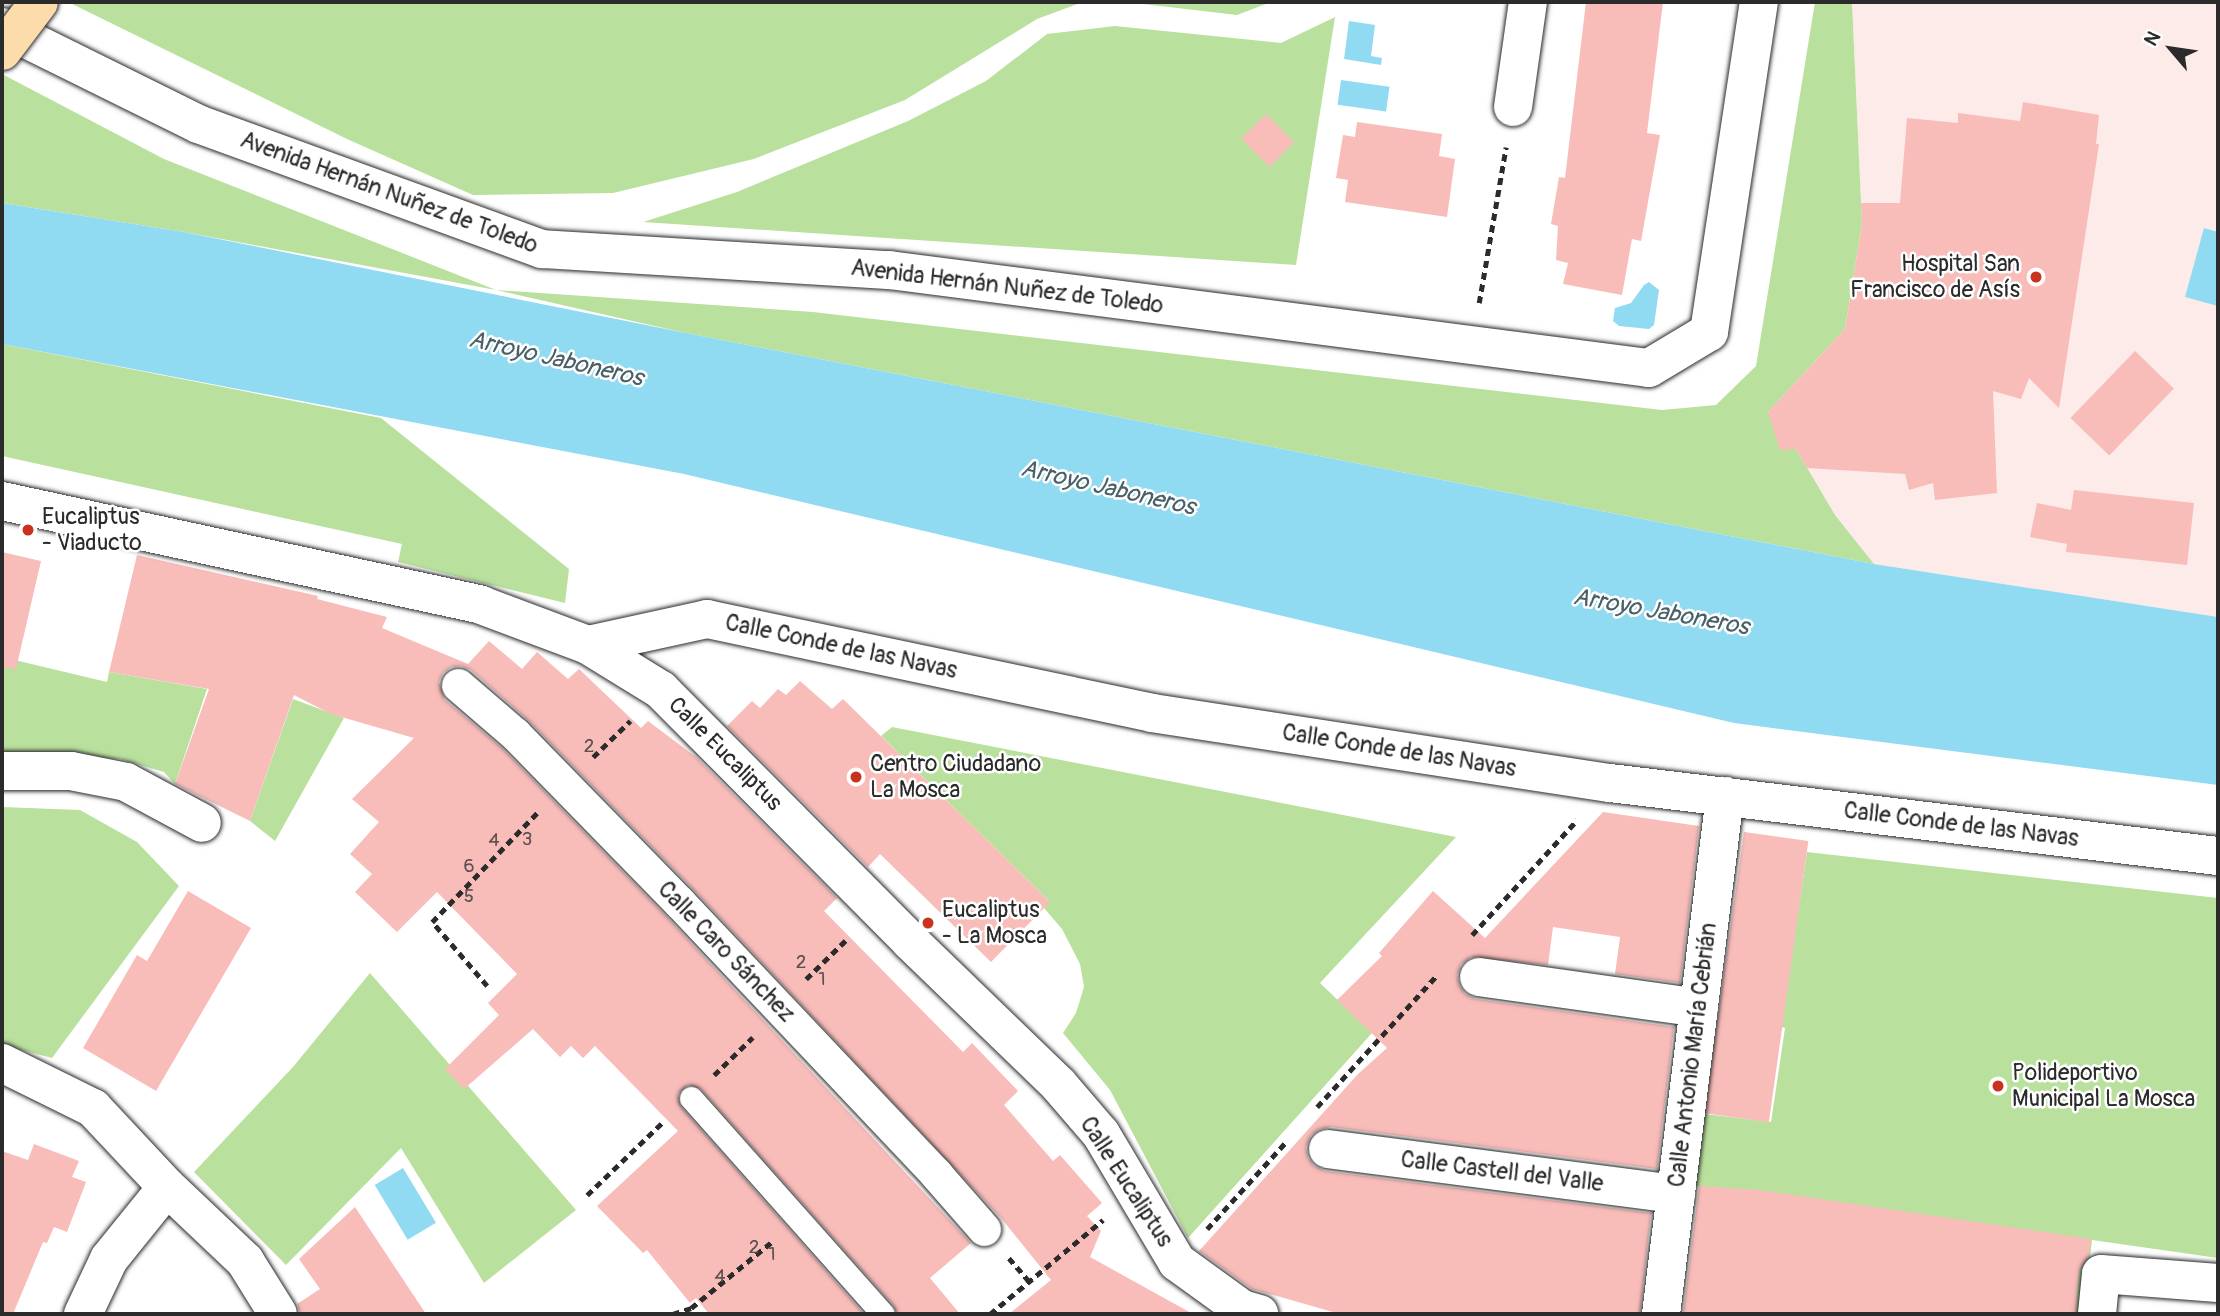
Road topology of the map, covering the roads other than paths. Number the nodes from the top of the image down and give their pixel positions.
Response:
1 (39, 2) edge
2 (1528, 2) edge
3 (1759, 2) edge
4 (2, 27) edge
5 (2, 51) edge
6 (1513, 107) dead end
7 (2, 501) edge
8 (588, 645) junction
9 (458, 685) dead end
10 (2, 771) edge
11 (1725, 796) junction
12 (202, 823) dead end
13 (2218, 856) edge
14 (1462, 963) road end
15 (1699, 1009) junction
16 (2, 1063) edge
17 (691, 1098) road end
18 (1328, 1149) dead end
19 (167, 1187) junction
20 (1676, 1194) junction
21 (984, 1230) dead end
22 (2218, 1283) edge
23 (83, 1314) edge
24 (278, 1314) edge
25 (883, 1314) edge
26 (1259, 1314) edge
27 (1661, 1314) edge
28 (2097, 1314) edge

1 - 5 highway, bridge
2 - 6 street
3 - 4 street, Avenida Hernán Nuñez de Toledo
7 - 8 street, Calle Eucaliptus
8 - 11 street, Calle Conde de las Navas
8 - 26 street, Calle Eucaliptus
9 - 21 street, Calle Caro Sánchez
10 - 12 street
11 - 13 street, Calle Conde de las Navas
11 - 15 street, Calle Antonio María Cebrián
14 - 15 street
15 - 20 street, Calle Antonio María Cebrián
16 - 19 street
17 - 25 lane
18 - 20 street, Calle Castell del Valle
19 - 23 street
19 - 24 street
20 - 27 street, Calle Antonio María Cebrián
22 - 28 street

